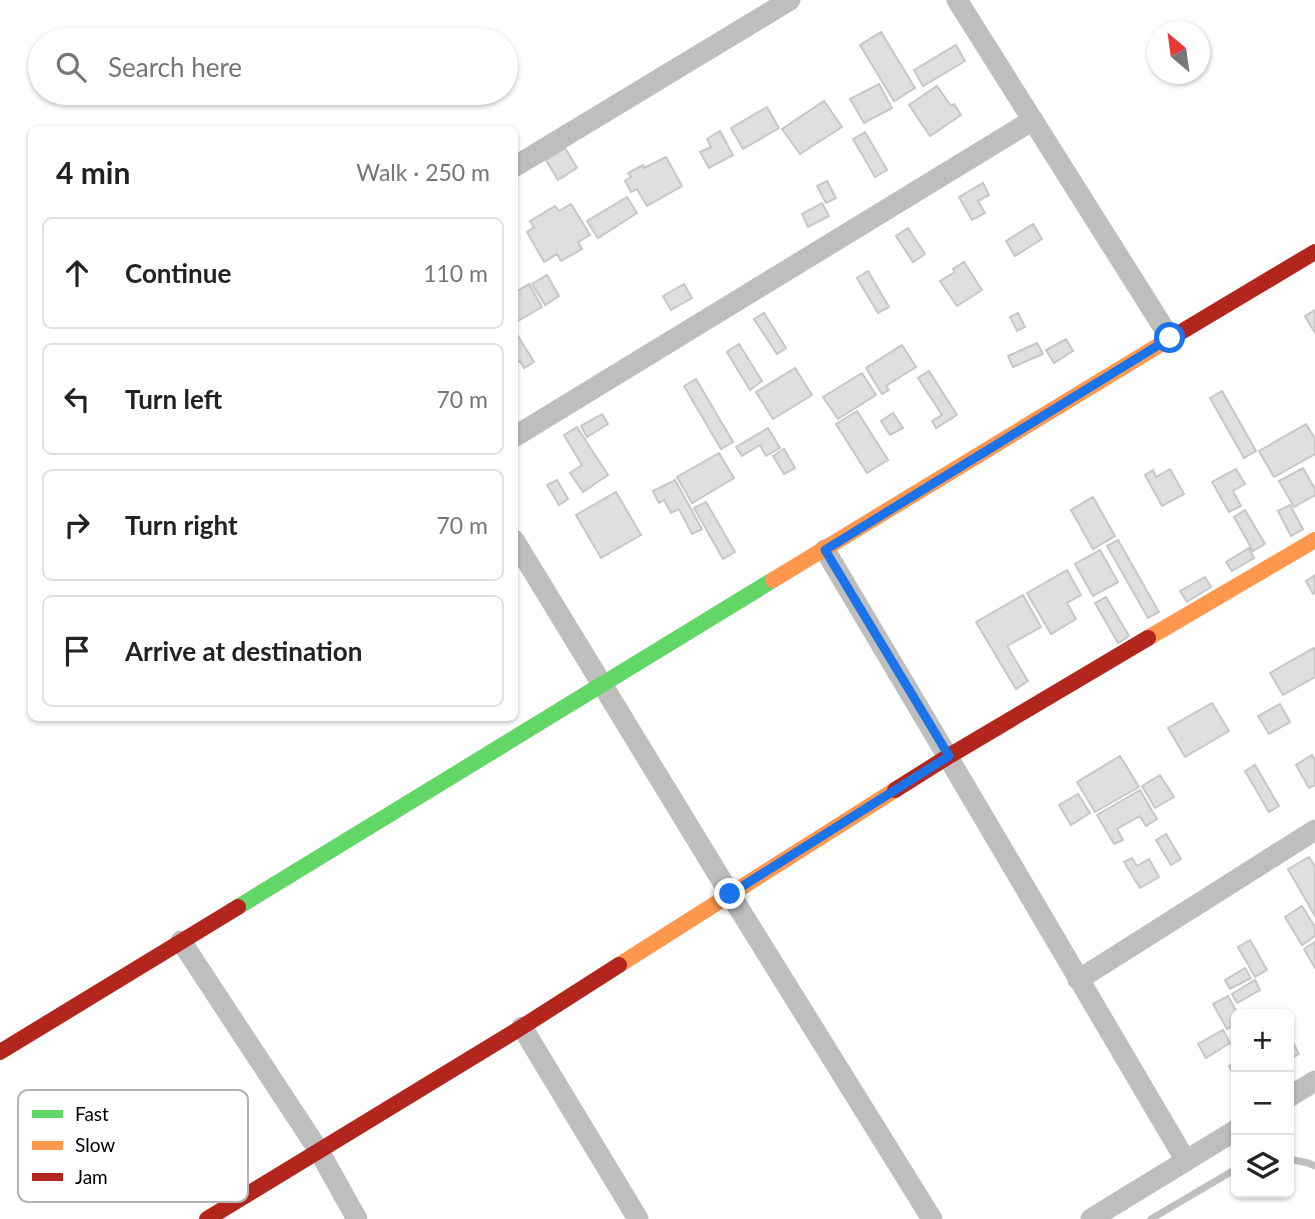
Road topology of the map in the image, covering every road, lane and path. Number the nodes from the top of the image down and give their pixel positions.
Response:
1 (790, 0) edge
2 (957, 0) edge
3 (1033, 120) junction
4 (518, 165) edge
5 (1315, 252) edge
6 (1170, 338) junction
7 (518, 434) edge
8 (1315, 540) edge
9 (518, 547) edge
10 (825, 550) junction
11 (602, 684) junction
12 (949, 756) junction
13 (1315, 830) edge
14 (730, 894) junction
15 (181, 941) junction
16 (1078, 980) junction
17 (522, 1027) junction
18 (0, 1052) edge
19 (1315, 1081) edge
20 (1294, 1094) edge
21 (1231, 1133) edge
22 (319, 1151) junction
23 (1186, 1161) junction
24 (248, 1194) edge
25 (235, 1202) edge
26 (207, 1219) edge
27 (358, 1219) edge
28 (638, 1219) edge
29 (932, 1219) edge
30 (1091, 1219) edge

1 - 4 street
2 - 3 street
3 - 6 street
3 - 7 street
5 - 6 street
6 - 10 street
8 - 12 street
9 - 11 street
10 - 11 street
10 - 12 street
11 - 14 street
11 - 15 street
12 - 14 street
12 - 16 street
13 - 16 street
14 - 17 street
14 - 29 street
15 - 18 street
15 - 22 street
16 - 23 street
17 - 22 street
17 - 28 street
19 - 20 street
21 - 23 street
22 - 24 street
22 - 27 street
23 - 30 street
25 - 26 street

